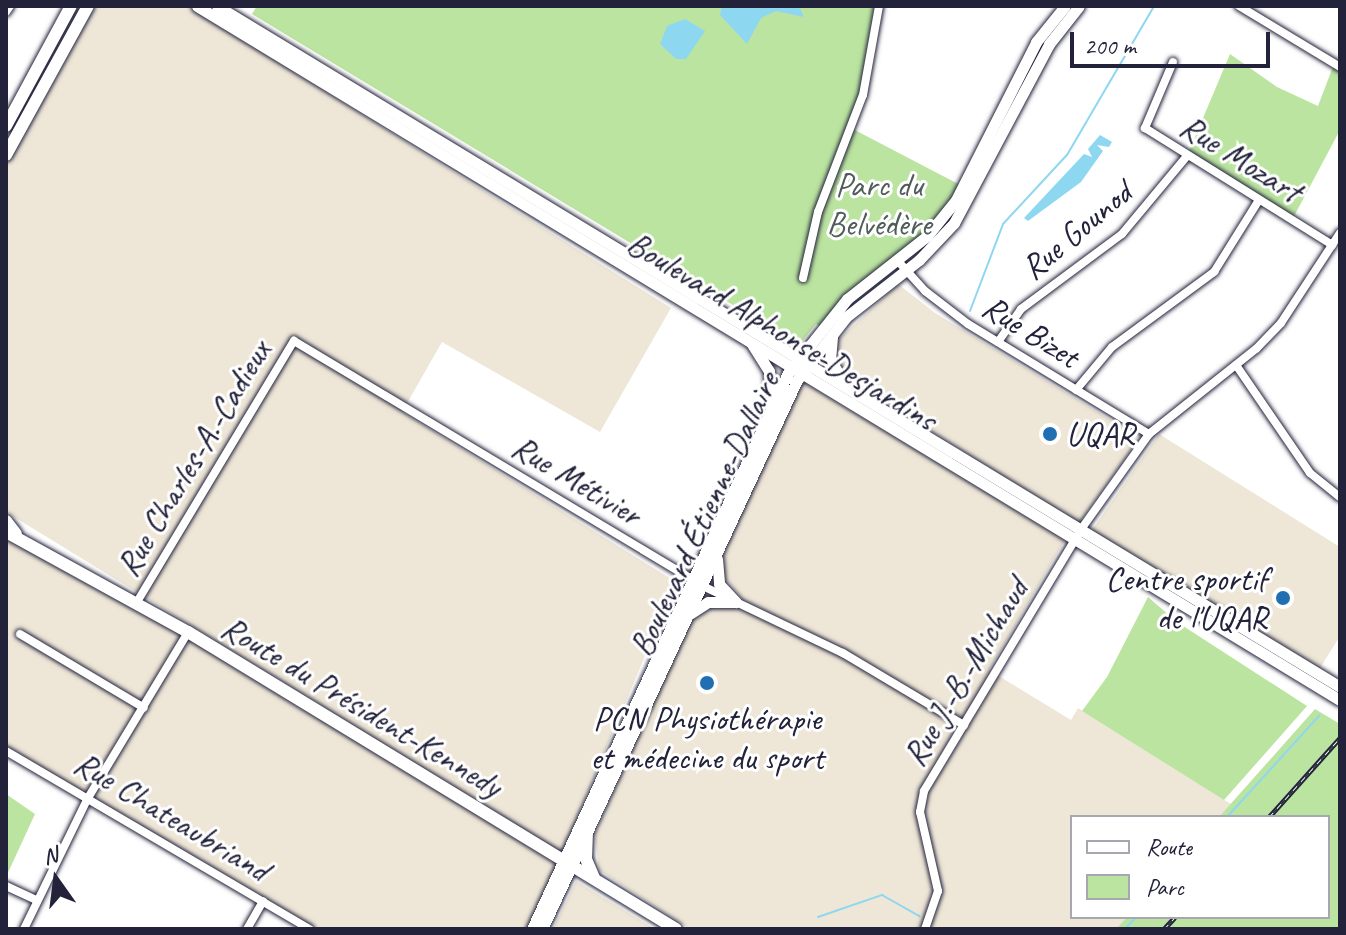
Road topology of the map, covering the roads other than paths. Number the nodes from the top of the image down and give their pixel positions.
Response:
1 (10, 6) edge
2 (71, 6) edge
3 (88, 6) edge
4 (197, 6) edge
5 (217, 6) edge
6 (879, 6) edge
7 (1065, 6) edge
8 (1079, 6) edge
9 (1239, 6) edge
10 (6, 12) edge
11 (1173, 62) dead end
12 (1340, 67) edge
13 (6, 126) edge
14 (6, 155) edge
15 (1187, 156) junction
16 (1259, 200) junction
17 (1340, 233) edge
18 (1332, 245) junction
19 (897, 260) junction
20 (905, 270) junction
21 (803, 278) dead end
22 (833, 332) junction
23 (748, 340) junction
24 (294, 341) joint
25 (998, 342) junction
26 (800, 365) junction
27 (1236, 365) junction
28 (850, 389) junction
29 (1076, 390) junction
30 (771, 410) junction
31 (1149, 434) junction
32 (1340, 497) edge
33 (6, 521) edge
34 (1082, 528) junction
35 (11, 533) edge
36 (1075, 540) junction
37 (720, 544) junction
38 (696, 581) junction
39 (137, 602) junction
40 (736, 602) junction
41 (685, 618) junction
42 (188, 632) junction
43 (20, 634) dead end
44 (1340, 687) edge
45 (1340, 700) edge
46 (144, 708) junction
47 (964, 725) junction
48 (6, 751) edge
49 (88, 798) junction
50 (587, 831) junction
51 (568, 863) junction
52 (596, 880) junction
53 (6, 886) edge
54 (36, 900) junction
55 (263, 901) junction
56 (24, 929) edge
57 (247, 929) edge
58 (310, 929) edge
59 (532, 929) edge
60 (542, 929) edge
61 (676, 929) edge
62 (925, 929) edge

1 - 10 street
2 - 13 main road
3 - 14 main road
4 - 23 main road, Boulevard Alphonse-Desjardins
5 - 26 main road, Boulevard Alphonse-Desjardins
6 - 21 street
7 - 19 main road, Boulevard Étienne-Dallaire
8 - 20 main road, Boulevard Étienne-Dallaire
9 - 12 street
11 - 15 street, Rue Mozart
15 - 16 street, Rue Mozart
15 - 25 street, Rue Gounod
16 - 18 street, Rue Mozart
16 - 29 street
17 - 18 street, Rue J.-B.-Michaud
18 - 27 street, Rue J.-B.-Michaud
19 - 20 street, Rue Bizet
19 - 26 main road, Boulevard Étienne-Dallaire
20 - 22 main road, Boulevard Étienne-Dallaire
20 - 25 street, Rue Bizet
22 - 26 main road, Boulevard Étienne-Dallaire
22 - 28 main road
23 - 26 main road, Boulevard Alphonse-Desjardins
23 - 30 main road
24 - 38 street, Rue Métivier
24 - 39 street, Rue Charles-A.-Cadieux
25 - 29 street, Rue Bizet
26 - 28 main road, Boulevard Alphonse-Desjardins
26 - 30 main road, Boulevard Étienne-Dallaire
26 - 36 main road, Boulevard Alphonse-Desjardins
26 - 37 main road, Boulevard Étienne-Dallaire
27 - 31 street, Rue J.-B.-Michaud
27 - 32 street
28 - 34 main road, Boulevard Alphonse-Desjardins
29 - 31 street, Rue Bizet
30 - 38 main road, Boulevard Étienne-Dallaire
31 - 34 street, Rue J.-B.-Michaud
33 - 35 main road, Route du Président-Kennedy
34 - 36 street, Rue J.-B.-Michaud
34 - 44 main road, Boulevard Alphonse-Desjardins
35 - 39 main road, Route du Président-Kennedy
36 - 45 main road, Boulevard Alphonse-Desjardins
36 - 47 street, Rue J.-B.-Michaud
37 - 38 main road, Boulevard Étienne-Dallaire
37 - 40 main road
38 - 40 street, Rue Métivier
38 - 41 main road, Boulevard Étienne-Dallaire
38 - 51 main road, Boulevard Étienne-Dallaire
39 - 42 main road, Route du Président-Kennedy
40 - 41 main road
40 - 47 street, Rue Métivier
41 - 50 main road, Boulevard Étienne-Dallaire
42 - 46 street
42 - 51 main road, Route du Président-Kennedy
43 - 46 street
46 - 49 street
47 - 62 street, Rue J.-B.-Michaud
48 - 49 street, Rue Chateaubriand
49 - 54 street
49 - 55 street, Rue Chateaubriand
50 - 51 main road, Boulevard Étienne-Dallaire
50 - 52 main road
51 - 52 main road, Route du Président-Kennedy
51 - 59 main road, Boulevard Étienne-Dallaire
51 - 60 main road, Boulevard Étienne-Dallaire
52 - 61 main road, Route du Président-Kennedy
53 - 54 street
54 - 56 street
55 - 57 street
55 - 58 street, Rue Chateaubriand

